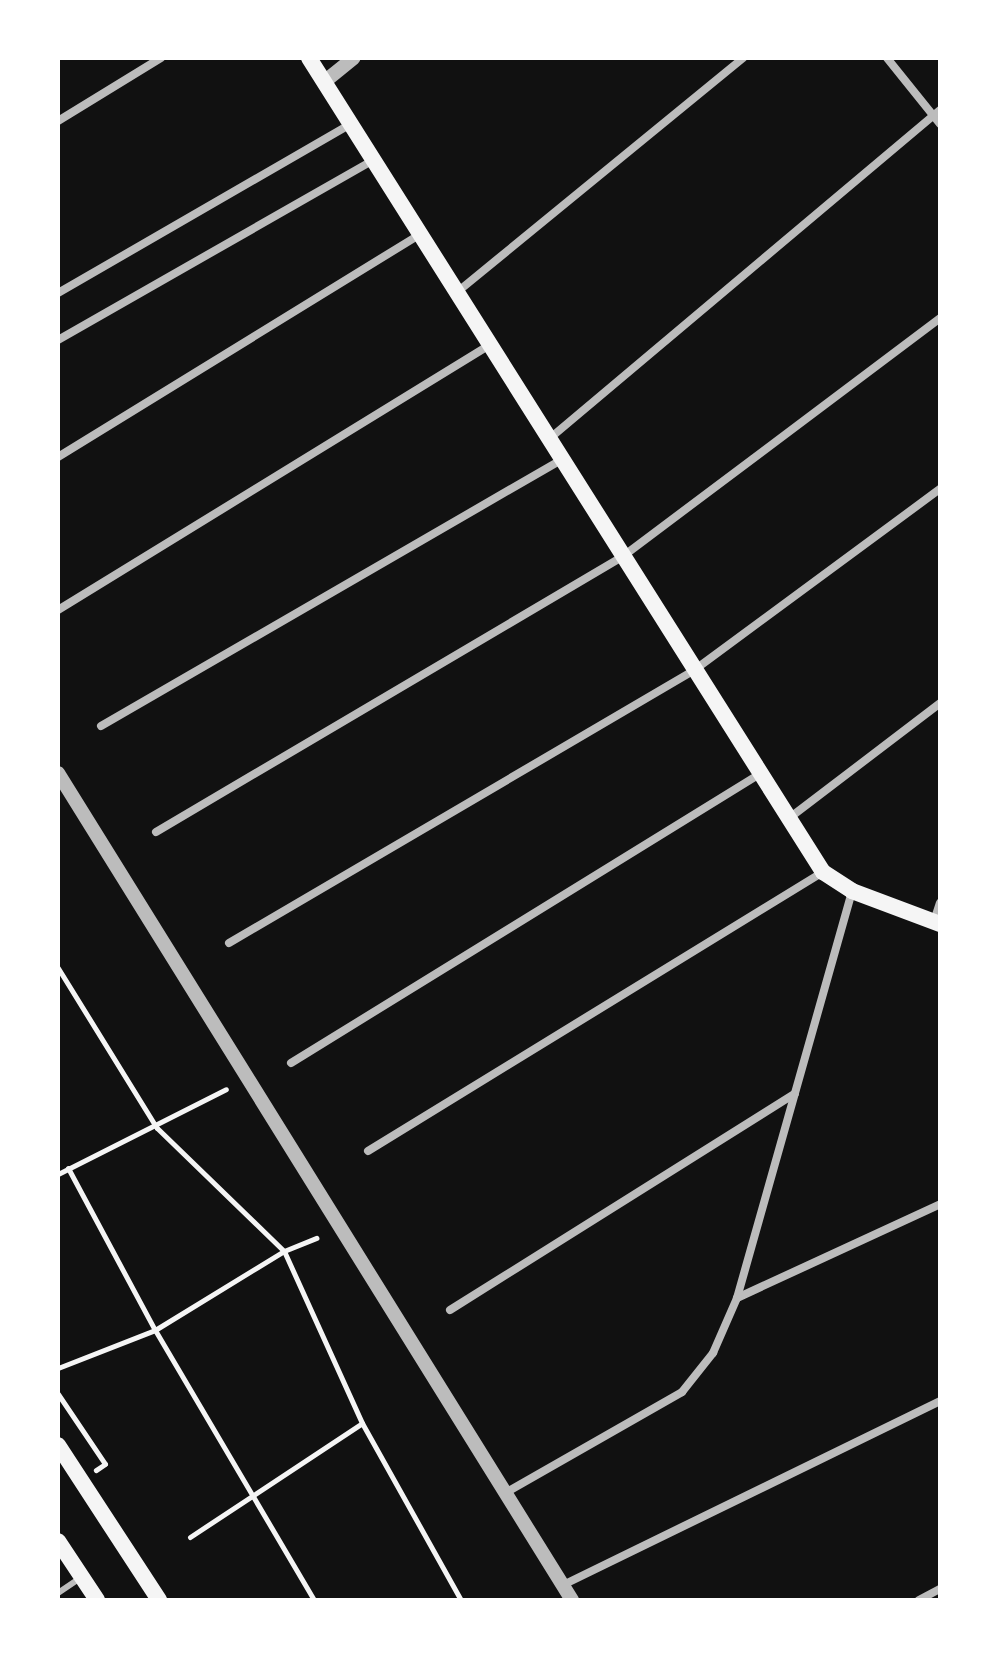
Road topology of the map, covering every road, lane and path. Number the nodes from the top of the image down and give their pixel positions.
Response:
1 (161, 58) edge
2 (309, 58) edge
3 (354, 58) edge
4 (743, 58) edge
5 (887, 58) edge
6 (324, 82) junction
7 (937, 113) edge
8 (58, 121) edge
9 (351, 124) junction
10 (940, 124) edge
11 (373, 160) junction
12 (421, 234) junction
13 (58, 293) edge
14 (456, 293) junction
15 (940, 318) edge
16 (58, 340) edge
17 (488, 346) junction
18 (548, 439) junction
19 (58, 457) edge
20 (561, 460) junction
21 (940, 489) edge
22 (622, 557) junction
23 (58, 610) edge
24 (693, 671) junction
25 (940, 703) edge
26 (101, 726) dead end
27 (58, 773) edge
28 (758, 775) junction
29 (786, 820) junction
30 (156, 832) dead end
31 (823, 872) junction
32 (852, 891) junction
33 (940, 903) edge
34 (937, 923) edge
35 (229, 943) dead end
36 (58, 968) edge
37 (291, 1063) dead end
38 (226, 1089) dead end
39 (796, 1094) junction
40 (157, 1128) junction
41 (368, 1151) dead end
42 (68, 1168) junction
43 (58, 1174) edge
44 (940, 1204) edge
45 (316, 1238) dead end
46 (284, 1251) junction
47 (737, 1298) junction
48 (450, 1310) dead end
49 (155, 1330) junction
50 (58, 1368) edge
51 (58, 1394) edge
52 (940, 1401) edge
53 (362, 1423) junction
54 (58, 1445) edge
55 (105, 1464) dead end
56 (505, 1493) junction
57 (252, 1495) junction
58 (190, 1537) dead end
59 (58, 1541) edge
60 (82, 1577) junction
61 (563, 1585) junction
62 (940, 1589) edge
63 (58, 1592) edge
64 (63, 1600) edge
65 (97, 1600) edge
66 (159, 1600) edge
67 (314, 1600) edge
68 (461, 1600) edge
69 (572, 1600) edge
70 (919, 1600) edge

1 - 8 street
2 - 6 main road
3 - 6 street
4 - 14 street
5 - 7 street
6 - 9 main road
7 - 10 street
7 - 18 street
9 - 11 main road
9 - 13 street
11 - 12 main road
11 - 16 street
12 - 14 main road
12 - 19 street
14 - 17 main road
15 - 22 street
17 - 18 main road
17 - 23 street
18 - 20 main road
20 - 22 main road
20 - 26 street
21 - 24 street
22 - 24 main road
22 - 30 street
24 - 28 main road
24 - 35 street
25 - 29 street
27 - 56 street
28 - 29 main road
28 - 37 street
29 - 31 main road
31 - 32 main road
31 - 41 street
32 - 34 main road
32 - 39 street
33 - 34 street
36 - 40 path
38 - 40 path
39 - 47 street
39 - 48 street
40 - 42 path
40 - 46 path
42 - 43 path
42 - 49 path
44 - 47 street
45 - 46 path
46 - 49 path
46 - 53 path
47 - 56 street
49 - 50 path
49 - 57 path
51 - 55 path
52 - 61 street
53 - 57 path
53 - 68 path
54 - 66 main road
56 - 61 street
57 - 58 path
57 - 67 path
59 - 60 main road
60 - 63 lane
60 - 65 main road
61 - 69 street
62 - 70 street
63 - 64 lane

